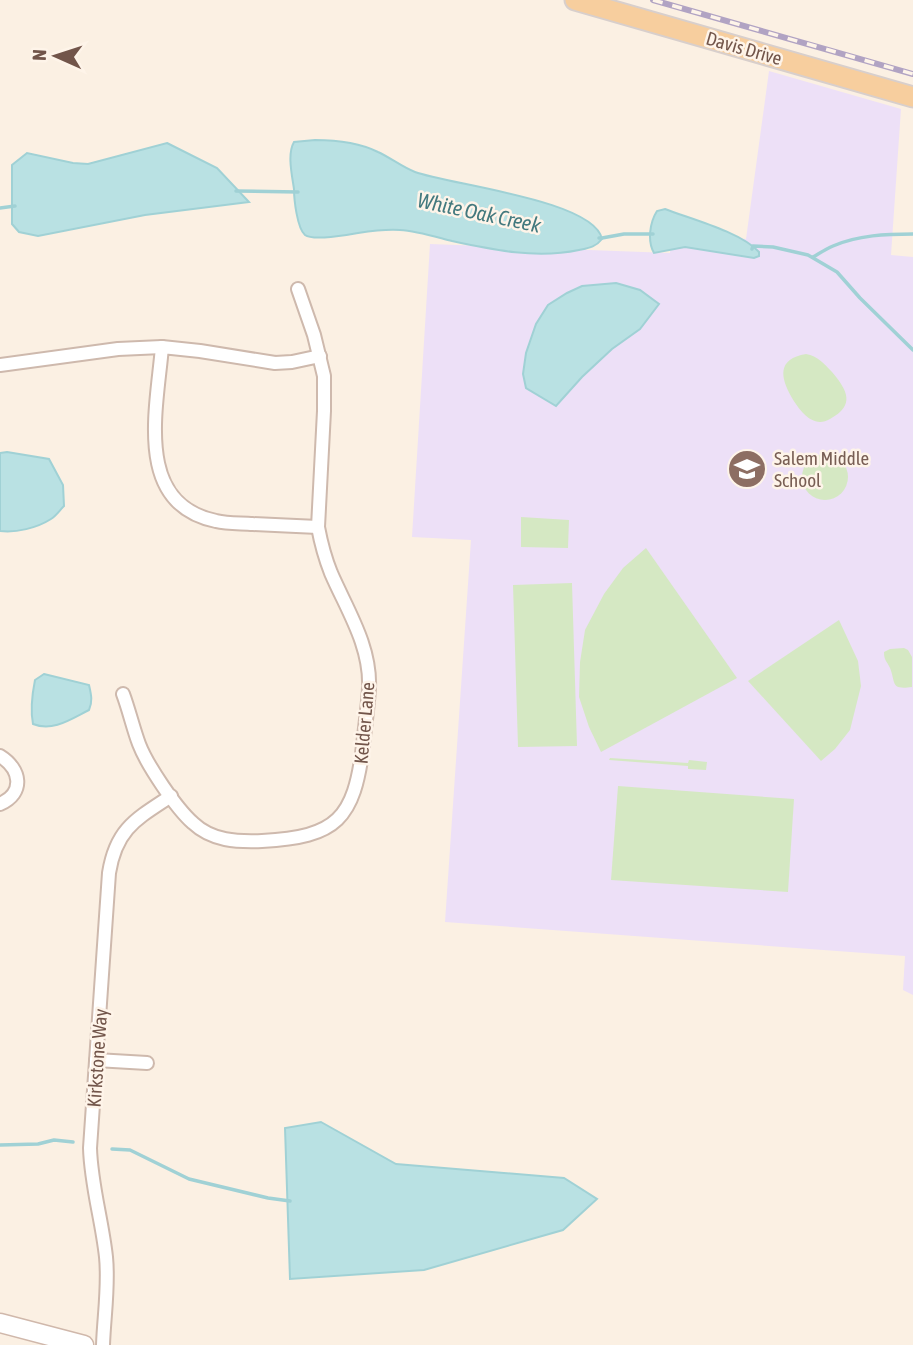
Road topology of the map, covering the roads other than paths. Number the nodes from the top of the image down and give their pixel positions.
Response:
1 (575, 0) edge
2 (913, 97) edge
3 (298, 289) dead end
4 (162, 347) junction
5 (320, 356) junction
6 (0, 365) edge
7 (318, 527) junction
8 (123, 694) dead end
9 (0, 756) edge
10 (171, 796) junction
11 (0, 804) edge
12 (96, 1060) junction
13 (147, 1063) dead end
14 (0, 1323) edge
15 (84, 1345) edge
16 (103, 1345) edge

1 - 2 main road, Davis Drive
3 - 5 street, Kelder Lane
4 - 5 street
4 - 6 street
4 - 7 street
5 - 7 street, Kelder Lane
7 - 10 street, Kelder Lane
8 - 10 street, Kelder Lane
9 - 11 street
10 - 12 street, Kirkstone Way
12 - 13 street
12 - 16 street, Kirkstone Way
14 - 15 street

